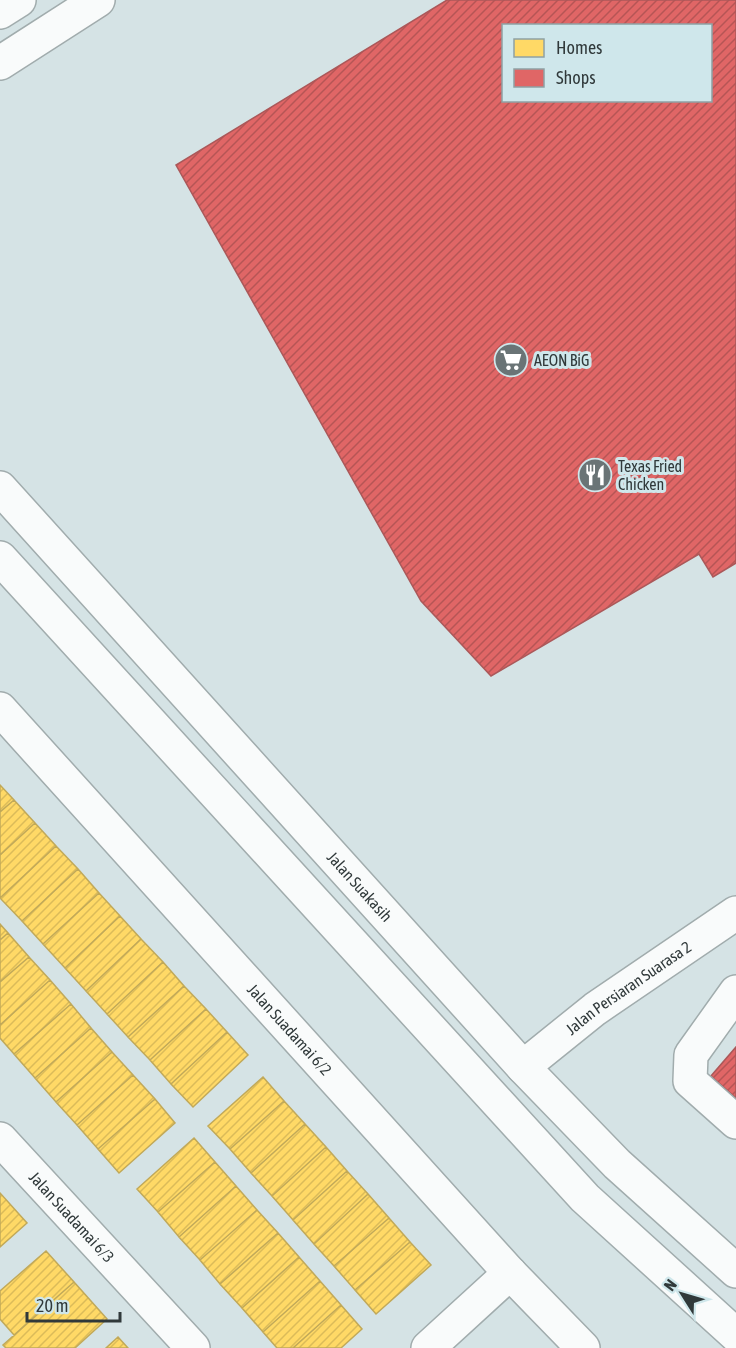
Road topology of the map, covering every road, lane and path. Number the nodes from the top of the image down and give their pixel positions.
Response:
1 (19, 0) edge
2 (98, 0) edge
3 (0, 12) edge
4 (5, 64) edge
5 (0, 488) edge
6 (0, 558) edge
7 (0, 709) edge
8 (736, 913) edge
9 (736, 992) edge
10 (523, 1067) junction
11 (736, 1122) edge
12 (0, 1138) edge
13 (736, 1271) edge
14 (510, 1273) junction
15 (736, 1335) edge
16 (193, 1348) edge
17 (428, 1348) edge
18 (583, 1348) edge

1 - 3 main road
2 - 4 main road
5 - 10 main road, Jalan Suakasih
6 - 15 main road
7 - 14 main road, Jalan Suadamai 6/2
8 - 10 main road, Jalan Persiaran Suarasa 2
9 - 11 main road
10 - 13 main road, Jalan Suakasih
12 - 16 main road, Jalan Suadamai 6/3
14 - 17 main road
14 - 18 main road, Jalan Suadamai 6/2

